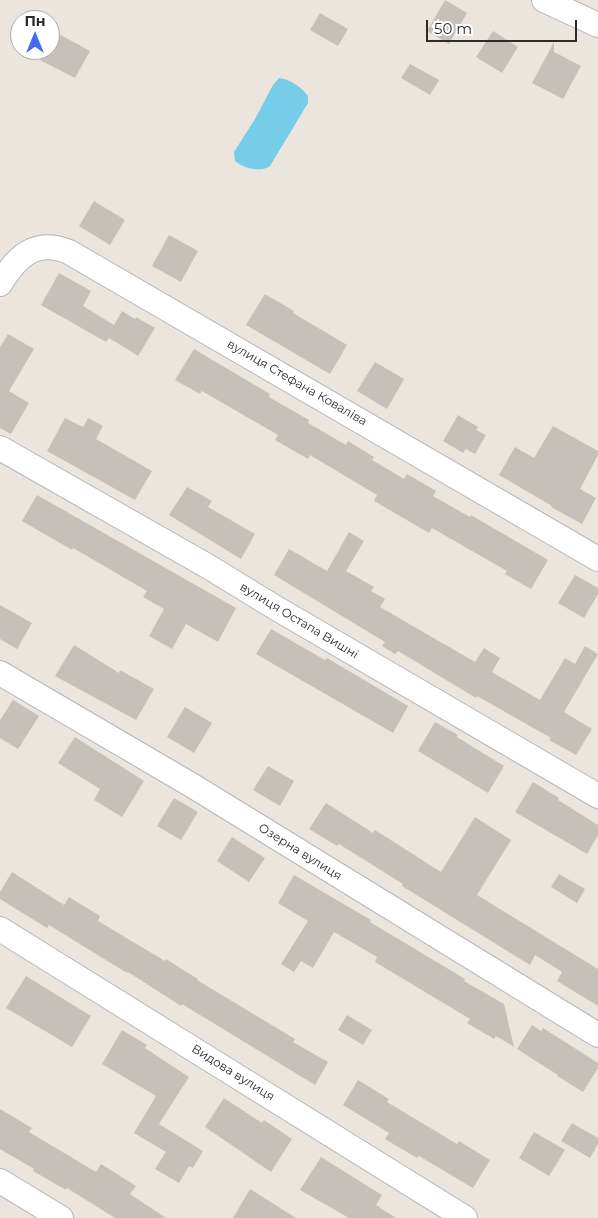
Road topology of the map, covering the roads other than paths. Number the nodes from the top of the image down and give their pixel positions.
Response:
1 (544, 0) edge
2 (598, 25) edge
3 (0, 284) edge
4 (0, 448) edge
5 (598, 559) edge
6 (0, 673) edge
7 (598, 796) edge
8 (0, 929) edge
9 (598, 1035) edge
10 (0, 1181) edge
11 (62, 1218) edge
12 (465, 1218) edge

1 - 2 street
3 - 5 street, вулиця Стефана Коваліва
4 - 7 street, вулиця Остапа Вишні
6 - 9 street, Озерна вулиця
8 - 12 street, Видова вулиця
10 - 11 street

